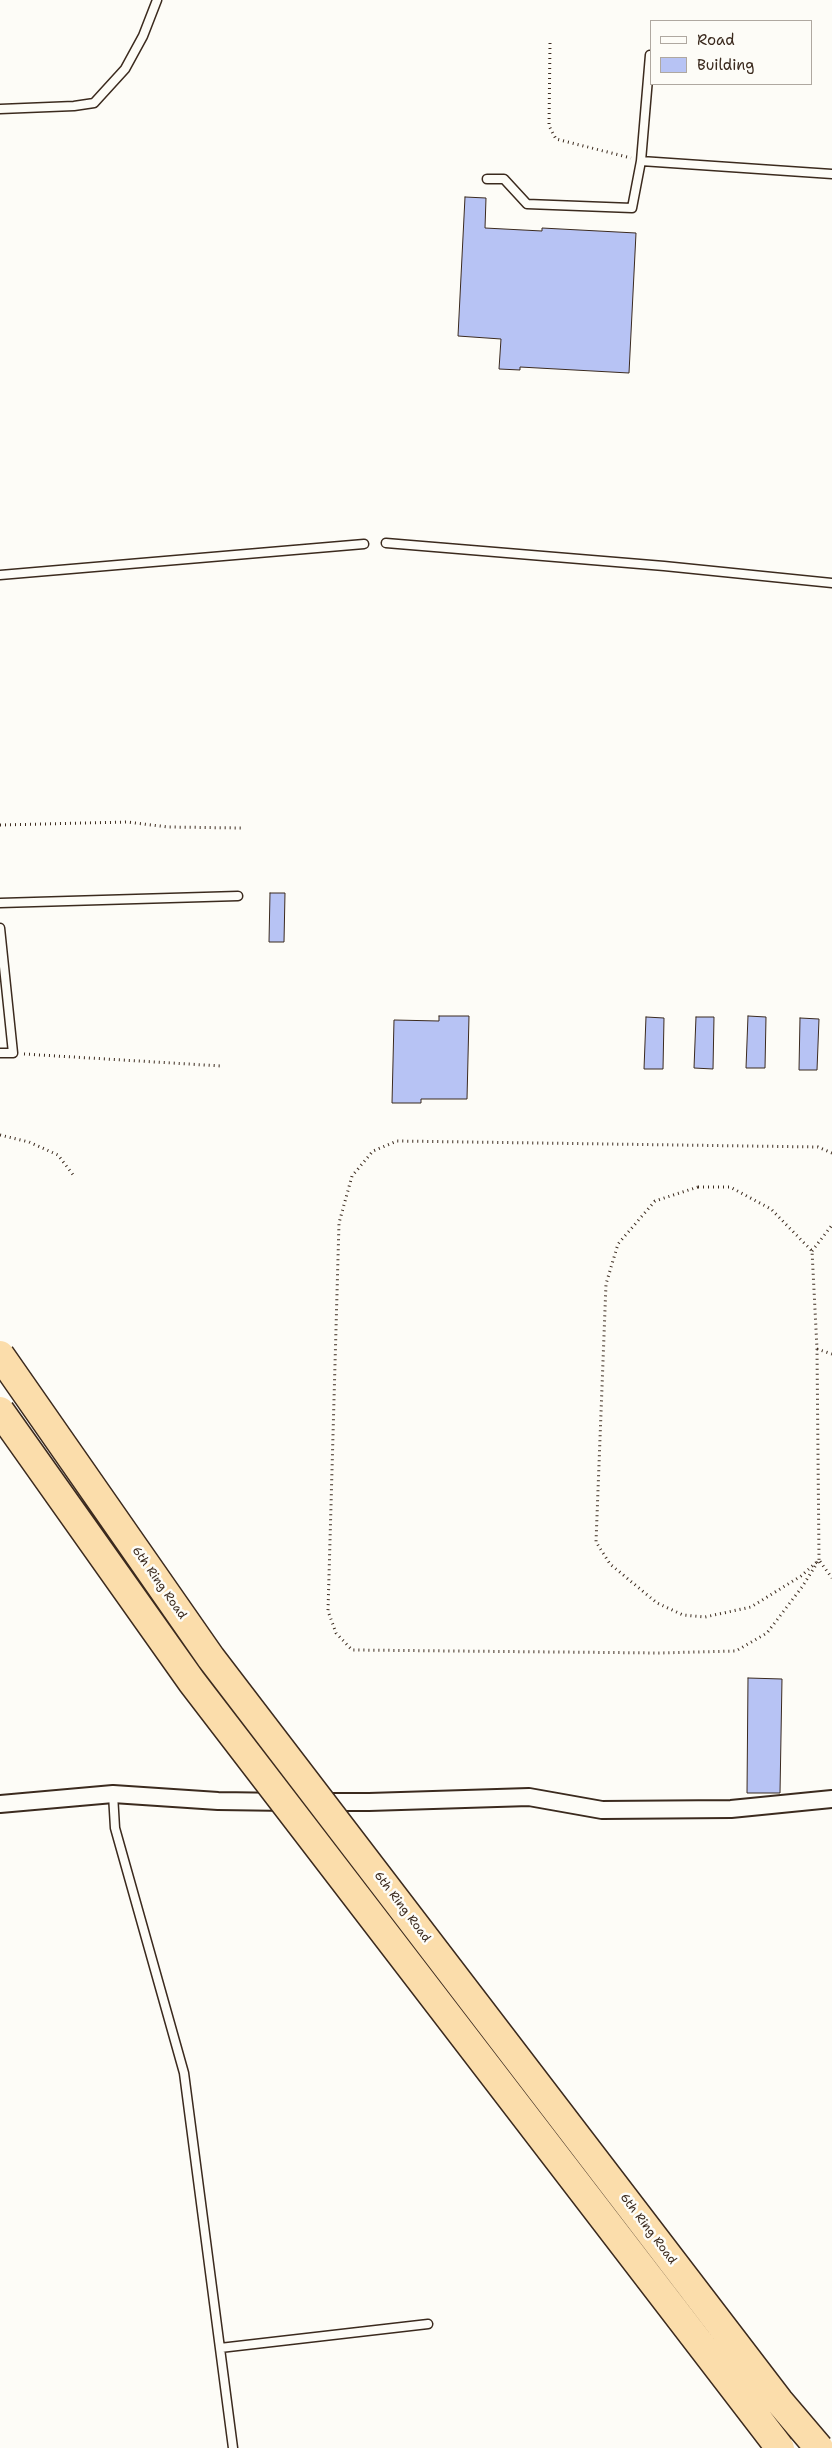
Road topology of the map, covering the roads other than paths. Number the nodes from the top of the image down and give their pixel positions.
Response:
1 (156, 0) edge
2 (650, 55) dead end
3 (0, 109) edge
4 (641, 161) junction
5 (832, 174) edge
6 (487, 179) dead end
7 (386, 543) dead end
8 (364, 544) dead end
9 (0, 575) edge
10 (832, 583) edge
11 (238, 896) dead end
12 (0, 904) edge
13 (0, 928) edge
14 (0, 1053) edge
15 (0, 1355) edge
16 (0, 1411) edge
17 (113, 1794) junction
18 (832, 1799) edge
19 (0, 1804) edge
20 (428, 2324) dead end
21 (220, 2348) junction
22 (233, 2448) edge
23 (780, 2448) edge
24 (819, 2448) edge

1 - 3 lane
2 - 4 lane
4 - 5 lane
4 - 6 lane
7 - 10 lane
8 - 9 lane
11 - 12 lane
13 - 14 lane
15 - 24 highway, 6th Ring Road, bridge
16 - 23 highway, bridge
17 - 18 street
17 - 19 street
17 - 21 lane
20 - 21 lane
21 - 22 lane

